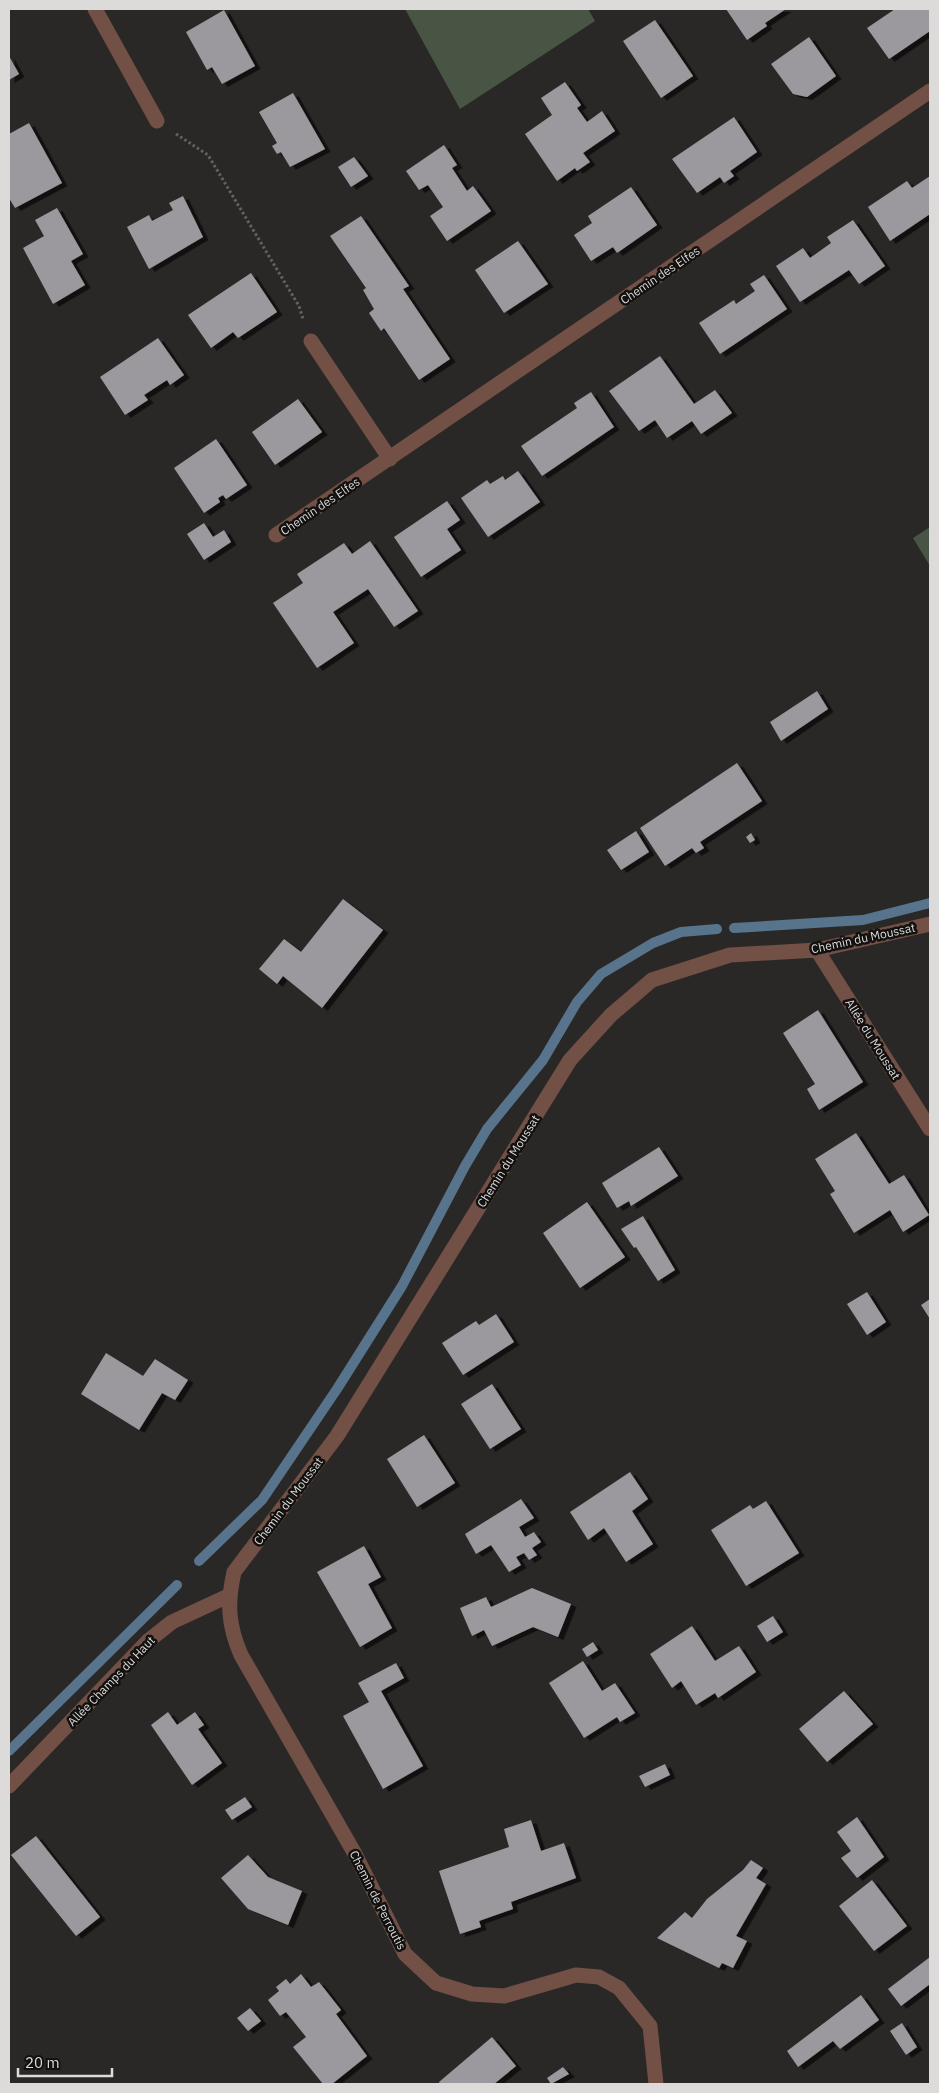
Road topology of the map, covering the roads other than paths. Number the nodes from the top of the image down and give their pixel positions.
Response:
1 (95, 9) edge
2 (930, 91) edge
3 (156, 121) road end
4 (311, 341) road end
5 (390, 459) junction
6 (276, 535) dead end
7 (930, 924) edge
8 (816, 950) junction
9 (930, 1129) edge
10 (228, 1596) junction
11 (9, 1786) edge
12 (656, 2084) edge

1 - 3 street
2 - 5 street, Chemin des Elfes
4 - 5 street
5 - 6 street, Chemin des Elfes
7 - 8 street, Chemin du Moussat
8 - 9 street, Allée du Moussat
8 - 10 street, Chemin du Moussat
10 - 11 street, Allée Champs du Haut
10 - 12 street, Chemin de Perroutis

